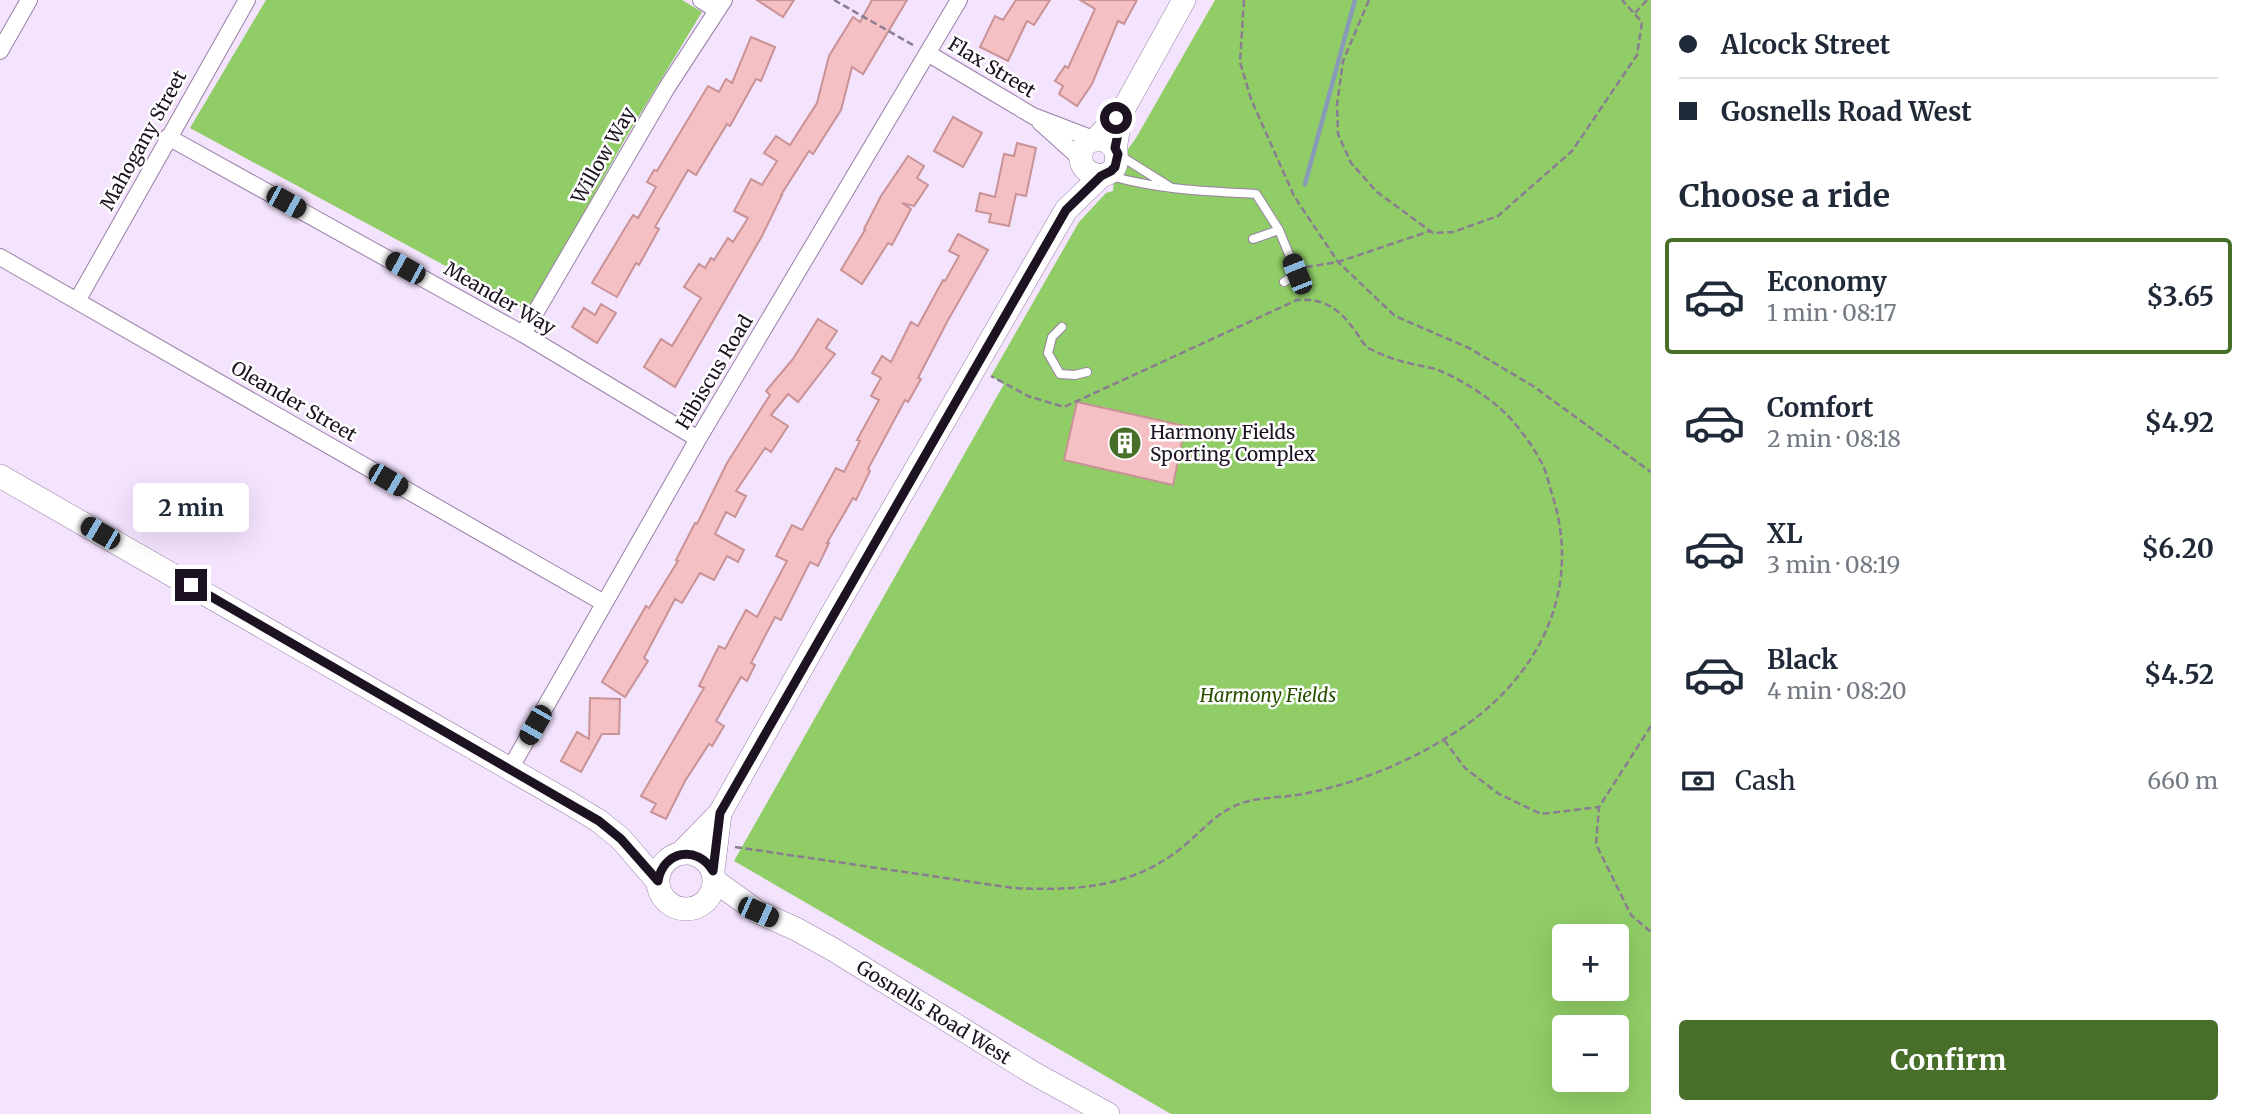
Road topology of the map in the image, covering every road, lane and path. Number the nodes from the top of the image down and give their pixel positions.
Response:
1 (29, 0) edge
2 (247, 0) edge
3 (701, 0) edge
4 (834, 0) edge
5 (958, 0) edge
6 (1184, 0) edge
7 (1244, 0) edge
8 (1369, 0) edge
9 (1622, 0) edge
10 (1647, 0) edge
11 (721, 5) edge
12 (1634, 14) junction
13 (0, 51) edge
14 (929, 54) junction
15 (1033, 116) junction
16 (168, 137) junction
17 (1106, 145) junction
18 (1092, 168) junction
19 (1175, 190) junction
20 (1279, 230) junction
21 (1430, 231) junction
22 (1253, 239) dead end
23 (0, 257) edge
24 (1338, 262) junction
25 (1302, 267) dead end
26 (1284, 282) dead end
27 (77, 301) junction
28 (1062, 327) dead end
29 (523, 334) junction
30 (1087, 372) dead end
31 (991, 376) dead end
32 (698, 439) junction
33 (1651, 472) edge
34 (0, 476) edge
35 (604, 603) junction
36 (1651, 726) edge
37 (1444, 740) junction
38 (510, 769) junction
39 (1599, 807) junction
40 (720, 813) junction
41 (621, 839) junction
42 (728, 846) dead end
43 (677, 855) junction
44 (714, 876) junction
45 (658, 881) junction
46 (700, 906) junction
47 (758, 912) junction
48 (1651, 932) edge
49 (1108, 1114) edge

1 - 13 street
2 - 16 street, Mahogany Street
3 - 11 street
4 - 14 path
5 - 14 street, Hibiscus Road
6 - 17 main road
7 - 24 path
8 - 21 path
9 - 12 path
10 - 12 path
11 - 29 street, Willow Way
12 - 21 path
14 - 15 street, Flax Street
14 - 32 street, Hibiscus Road
15 - 17 street, Flax Street
15 - 18 street, Flax Street
16 - 27 street, Mahogany Street
16 - 29 street, Meander Way
17 - 18 main road
17 - 18 main road
17 - 19 lane
18 - 19 lane
18 - 40 main road
19 - 20 lane
20 - 22 lane
20 - 26 lane
21 - 24 path
23 - 27 street, Oleander Street
24 - 25 path
24 - 33 path
27 - 35 street, Oleander Street
28 - 30 lane
29 - 32 street, Meander Way
31 - 37 path
32 - 35 street, Hibiscus Road
34 - 38 main road, Gosnells Road West
35 - 38 street, Hibiscus Road
36 - 39 path
37 - 39 path
37 - 42 path
38 - 41 main road, Gosnells Road West
39 - 48 path
40 - 43 main road
40 - 44 main road
41 - 43 main road, Gosnells Road West
41 - 45 main road, Gosnells Road West
43 - 44 main road, Gosnells Road West
43 - 45 main road
44 - 46 main road
44 - 47 main road, Gosnells Road West
45 - 46 main road, Gosnells Road West
46 - 47 main road, Gosnells Road West
47 - 49 main road, Gosnells Road West

